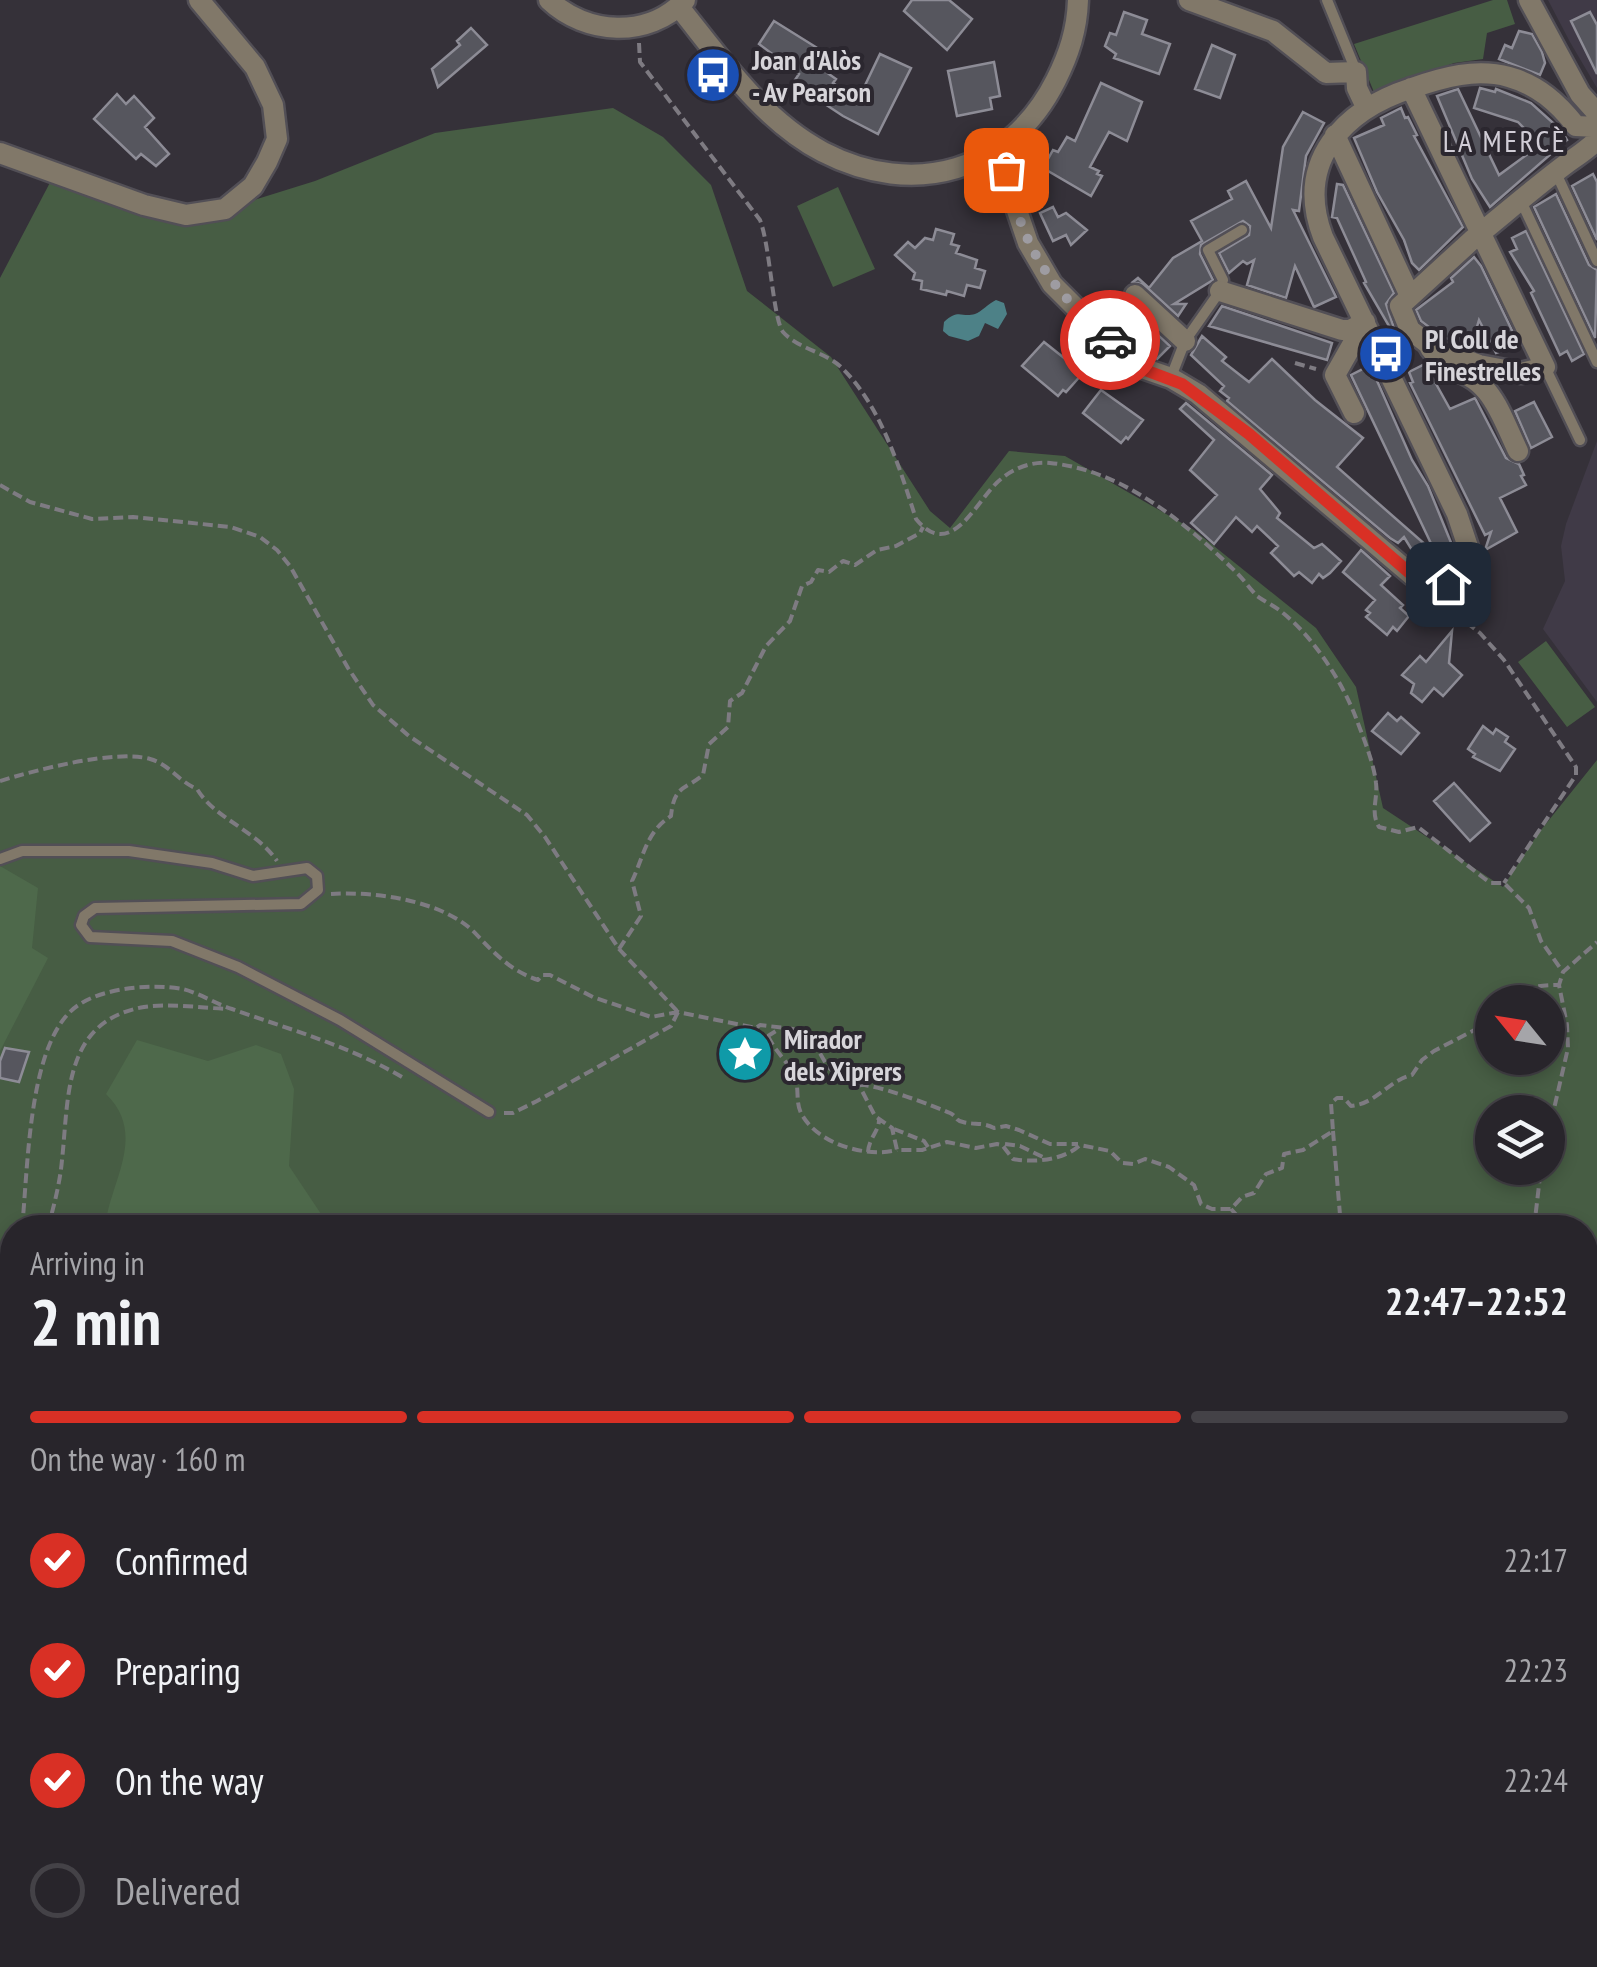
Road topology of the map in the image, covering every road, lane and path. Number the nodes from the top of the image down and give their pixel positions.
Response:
1 (199, 0) edge
2 (548, 0) edge
3 (1078, 0) edge
4 (1189, 0) edge
5 (1327, 0) edge
6 (1529, 0) edge
7 (682, 3) edge
8 (642, 26) junction
9 (1356, 72) junction
10 (1412, 88) junction
11 (1366, 107) junction
12 (1597, 113) edge
13 (1335, 135) junction
14 (1592, 136) edge
15 (997, 151) junction
16 (0, 154) edge
17 (1556, 172) junction
18 (1520, 201) junction
19 (1242, 230) dead end
20 (1481, 233) junction
21 (1597, 261) edge
22 (1220, 291) junction
23 (1135, 295) dead end
24 (1405, 301) junction
25 (1364, 322) junction
26 (1185, 341) junction
27 (1424, 341) junction
28 (1295, 362) dead end
29 (1597, 362) edge
30 (1546, 366) junction
31 (1335, 375) junction
32 (1170, 378) junction
33 (1354, 413) dead end
34 (1580, 440) dead end
35 (1518, 451) dead end
36 (0, 486) edge
37 (922, 528) junction
38 (1435, 586) junction
39 (0, 780) edge
40 (0, 859) edge
41 (282, 873) junction
42 (1504, 882) junction
43 (318, 890) junction
44 (1597, 942) edge
45 (619, 949) junction
46 (1563, 972) junction
47 (1559, 985) edge
48 (230, 1009) junction
49 (678, 1012) junction
50 (1565, 1012) edge
51 (756, 1028) junction
52 (778, 1030) junction
53 (1475, 1030) edge
54 (768, 1036) junction
55 (1565, 1061) edge
56 (412, 1082) dead end
57 (859, 1085) junction
58 (489, 1112) joint
59 (879, 1118) junction
60 (1333, 1131) junction
61 (897, 1134) junction
62 (1061, 1143) junction
63 (1080, 1145) junction
64 (1004, 1146) junction
65 (928, 1147) junction
66 (898, 1150) junction
67 (868, 1152) junction
68 (1065, 1152) junction
69 (1048, 1159) junction
70 (1539, 1185) edge
71 (1231, 1209) junction
72 (23, 1215) edge
73 (51, 1215) edge
74 (1236, 1215) edge
75 (1340, 1215) edge
76 (1536, 1215) edge

1 - 16 street
2 - 8 street
3 - 15 street
4 - 9 street
5 - 9 lane
6 - 12 street
7 - 8 street
7 - 15 street
8 - 37 path
9 - 11 street
10 - 11 street
10 - 14 street
10 - 20 street
11 - 13 street
13 - 24 street
13 - 25 street
14 - 17 street
15 - 32 street
17 - 18 street
17 - 21 lane
18 - 20 street
18 - 29 lane
19 - 22 lane
20 - 24 street
20 - 30 street
22 - 25 street
22 - 26 lane
23 - 26 street
24 - 27 street
25 - 31 street
25 - 38 street
26 - 32 lane
27 - 30 street
27 - 35 street
28 - 31 path
30 - 34 lane
31 - 33 street
32 - 38 street
36 - 45 path
37 - 42 path
37 - 45 path
38 - 42 path
39 - 41 path
40 - 41 lane
41 - 43 lane
42 - 46 path
43 - 49 path
43 - 58 lane
44 - 46 path
45 - 49 path
46 - 47 path
48 - 56 path
48 - 72 path
48 - 73 path
49 - 51 path
49 - 58 path
50 - 55 path
51 - 52 path
51 - 54 path
52 - 54 path
52 - 57 path
53 - 60 path
54 - 67 path
57 - 59 path
57 - 62 path
59 - 61 path
59 - 67 path
60 - 71 path
60 - 75 path
61 - 65 path
61 - 66 path
62 - 63 path
62 - 68 path
63 - 68 path
63 - 71 path
64 - 65 path
64 - 69 path
64 - 69 path
65 - 66 path
66 - 67 path
68 - 69 path
70 - 76 path
71 - 74 path

